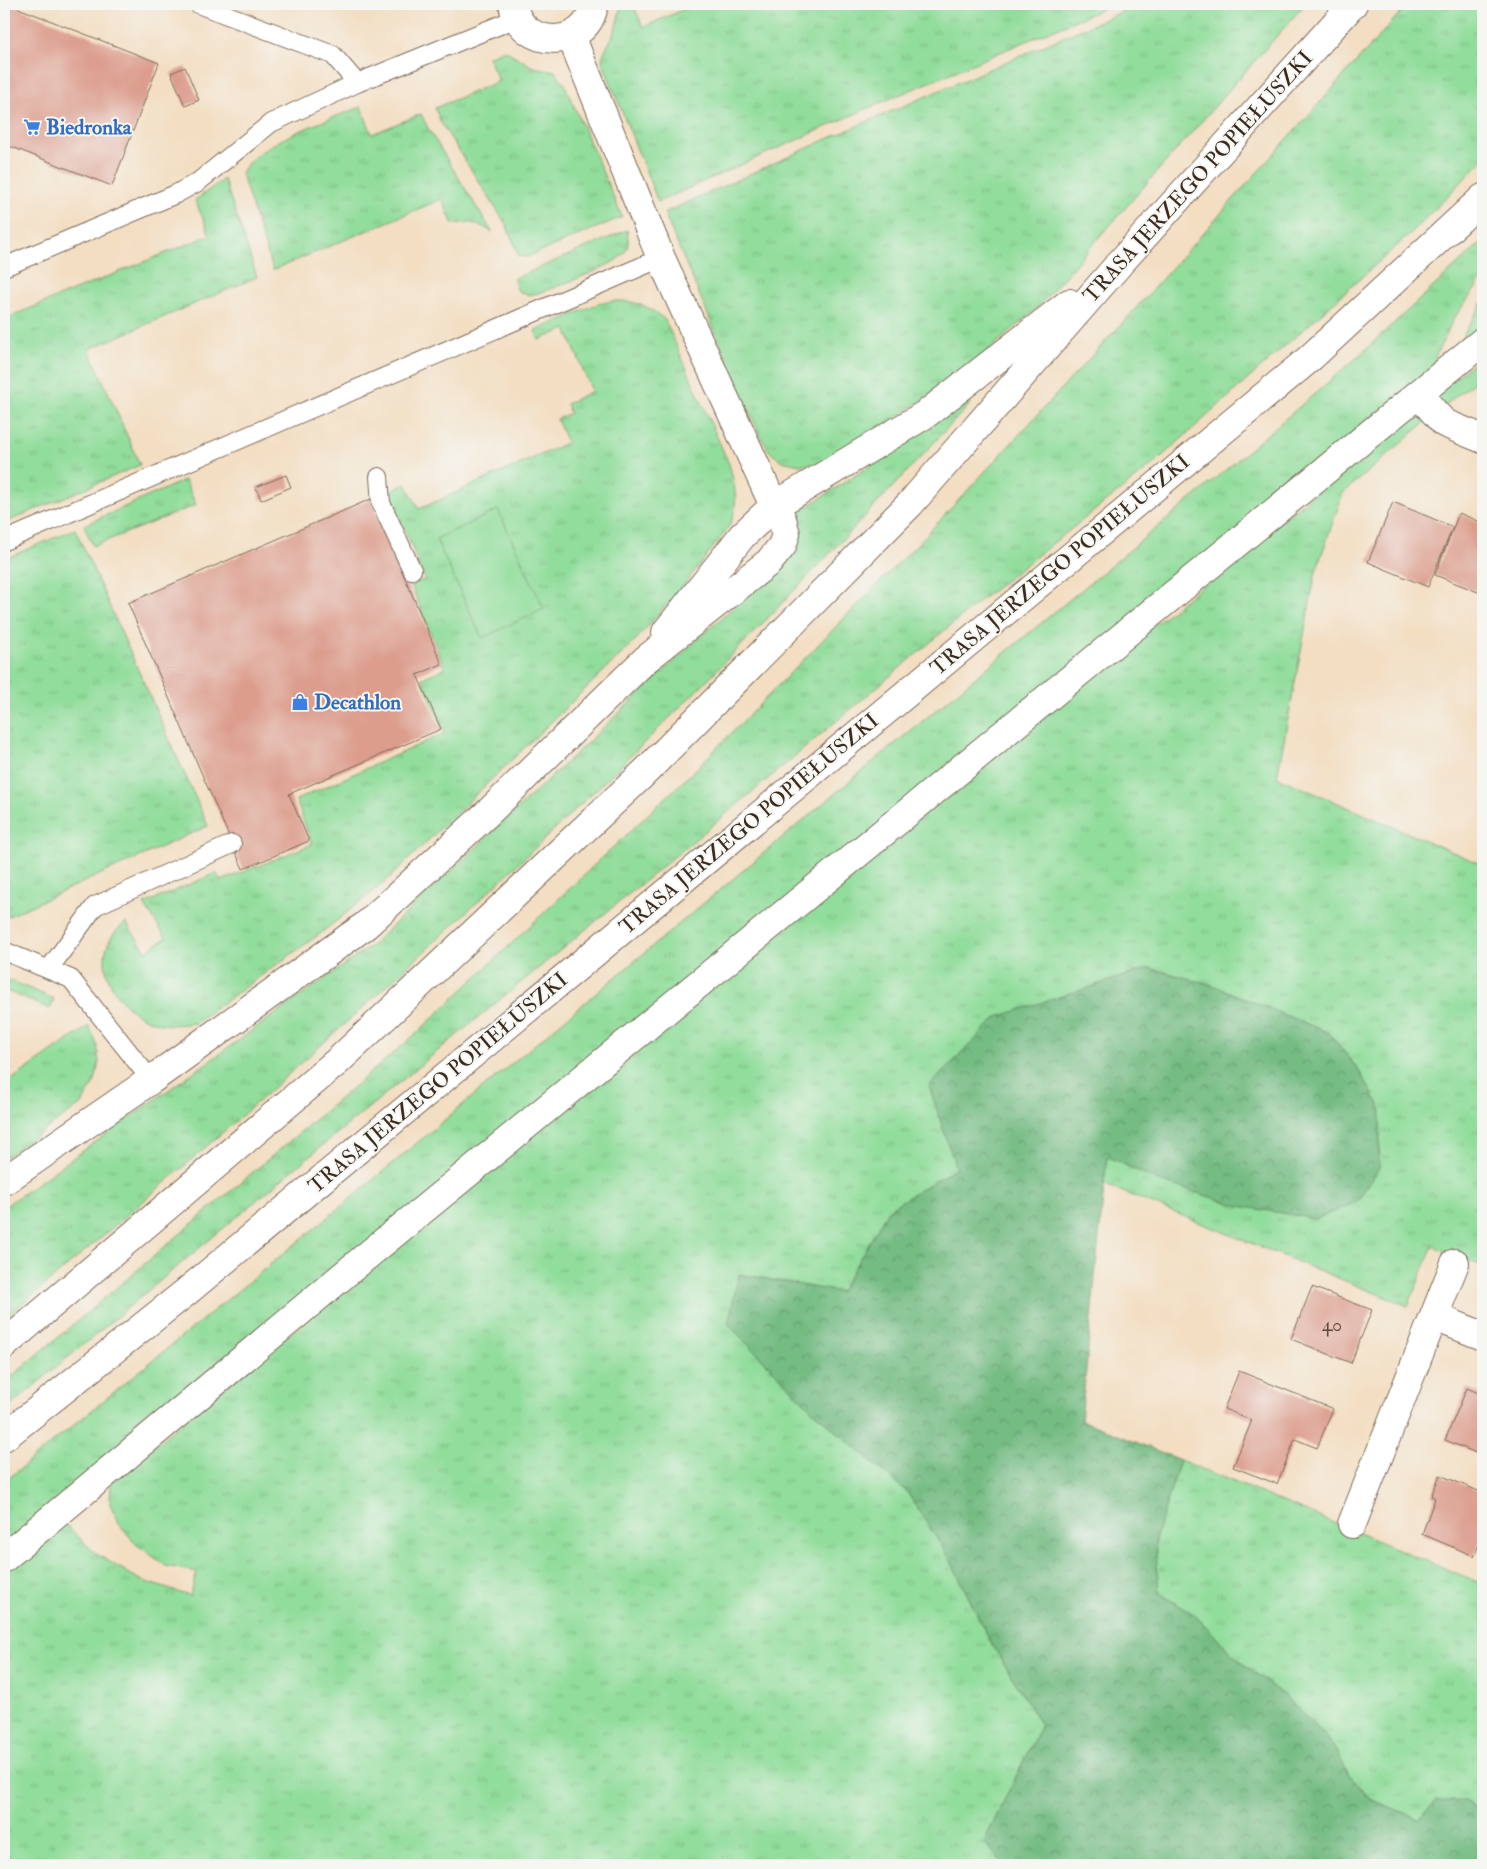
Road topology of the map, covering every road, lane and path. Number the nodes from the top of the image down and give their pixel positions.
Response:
1 (198, 4) edge
2 (594, 4) edge
3 (1353, 4) edge
4 (515, 11) edge
5 (571, 36) junction
6 (357, 83) junction
7 (1483, 198) edge
8 (661, 258) junction
9 (1120, 263) junction
10 (4, 267) edge
11 (1483, 342) edge
12 (1419, 395) junction
13 (1483, 439) edge
14 (379, 477) dead end
15 (774, 506) junction
16 (4, 541) edge
17 (412, 570) dead end
18 (645, 660) junction
19 (232, 844) dead end
20 (4, 951) edge
21 (49, 969) junction
22 (151, 1080) junction
23 (4, 1180) edge
24 (1456, 1263) dead end
25 (1435, 1317) junction
26 (1483, 1336) edge
27 (4, 1345) edge
28 (4, 1437) edge
29 (1352, 1524) dead end
30 (4, 1558) edge

1 - 6 lane
2 - 5 main road
3 - 9 main road, TRASA JERZEGO POPIEŁUSZKI
4 - 5 main road
4 - 6 lane
5 - 8 main road
6 - 10 lane
7 - 28 main road, TRASA JERZEGO POPIEŁUSZKI
8 - 15 main road
8 - 16 lane
9 - 15 main road
9 - 27 main road, TRASA JERZEGO POPIEŁUSZKI
11 - 12 main road
12 - 13 main road
12 - 30 main road
14 - 17 lane
15 - 18 main road
15 - 18 main road
18 - 22 main road
19 - 21 lane
20 - 21 lane
21 - 22 lane
22 - 23 main road
24 - 25 main road
25 - 26 main road
25 - 29 main road

